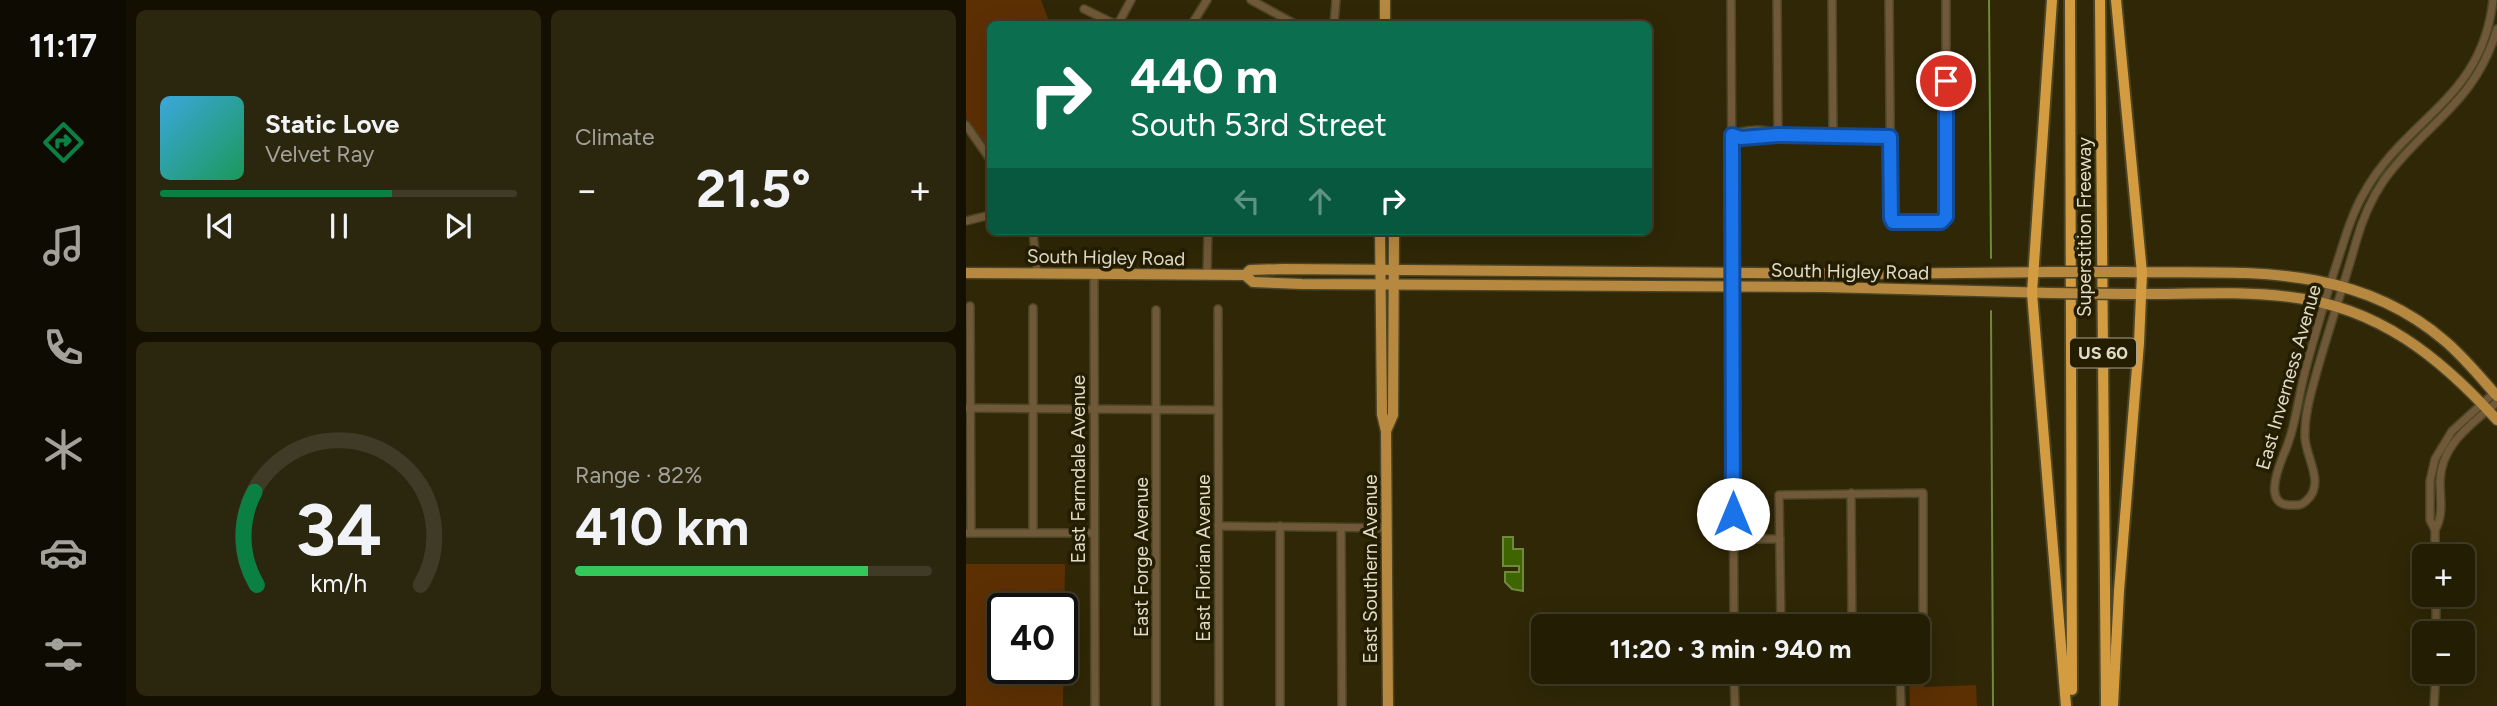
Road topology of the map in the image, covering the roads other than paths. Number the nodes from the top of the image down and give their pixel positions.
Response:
1 (1131, 0) edge
2 (1207, 0) edge
3 (1251, 0) edge
4 (1336, 0) edge
5 (1385, 0) edge
6 (1731, 0) edge
7 (1777, 0) edge
8 (1832, 0) edge
9 (1889, 0) edge
10 (1946, 0) edge
11 (2052, 0) edge
12 (2070, 0) edge
13 (2100, 0) edge
14 (2116, 0) edge
15 (2494, 1) edge
16 (1084, 9) dead end
17 (1276, 15) junction
18 (1110, 21) edge
19 (1119, 21) edge
20 (1194, 21) edge
21 (1272, 21) edge
22 (1289, 21) edge
23 (1334, 21) edge
24 (1385, 21) edge
25 (2497, 29) edge
26 (967, 129) edge
27 (1732, 135) junction
28 (1778, 135) junction
29 (1833, 136) junction
30 (1890, 137) junction
31 (2399, 147) junction
32 (987, 155) edge
33 (2406, 155) junction
34 (987, 216) edge
35 (966, 220) edge
36 (1033, 235) edge
37 (1208, 235) edge
38 (1380, 235) edge
39 (1394, 235) edge
40 (1394, 269) junction
41 (1380, 270) junction
42 (2032, 271) junction
43 (1546, 272) junction
44 (1602, 272) junction
45 (966, 273) edge
46 (1732, 273) junction
47 (1945, 273) junction
48 (2142, 273) junction
49 (1037, 274) junction
50 (1094, 274) junction
51 (1207, 275) junction
52 (1245, 275) junction
53 (2331, 283) junction
54 (1380, 284) junction
55 (1394, 284) junction
56 (1490, 285) junction
57 (1552, 285) junction
58 (1732, 286) junction
59 (2343, 286) junction
60 (1870, 288) junction
61 (2032, 293) junction
62 (2142, 294) junction
63 (2330, 304) junction
64 (970, 306) dead end
65 (1033, 308) dead end
66 (1217, 309) dead end
67 (1156, 310) dead end
68 (2496, 397) edge
69 (2485, 407) junction
70 (968, 408) edge
71 (1093, 408) junction
72 (1033, 409) junction
73 (1157, 409) junction
74 (1218, 410) junction
75 (2497, 420) edge
76 (1386, 431) junction
77 (1851, 493) junction
78 (1218, 526) junction
79 (1280, 526) junction
80 (1341, 528) junction
81 (1387, 528) junction
82 (969, 533) edge
83 (1033, 533) junction
84 (1093, 533) junction
85 (1734, 539) junction
86 (1780, 539) junction
87 (2435, 544) edge
88 (1734, 614) edge
89 (1781, 614) edge
90 (1852, 614) edge
91 (1921, 614) edge
92 (1734, 684) edge
93 (1900, 684) edge
94 (2435, 684) edge
95 (1095, 706) edge
96 (1156, 706) edge
97 (1219, 706) edge
98 (1280, 706) edge
99 (1342, 706) edge
100 (1388, 706) edge
101 (1735, 706) edge
102 (1901, 706) edge
103 (2069, 706) edge
104 (2106, 706) edge
105 (2113, 706) edge
106 (2434, 706) edge

1 - 19 street
2 - 20 street
3 - 17 street
4 - 23 street
5 - 24 main road
6 - 27 street
7 - 28 street
8 - 29 street
9 - 30 street
10 - 30 street
11 - 42 highway
12 - 103 highway, Superstition Freeway / US 60
13 - 104 highway, Superstition Freeway / US 60
14 - 48 highway
15 - 31 street, East Inverness Avenue
16 - 18 street
17 - 21 street
17 - 22 street
25 - 33 street, East Inverness Avenue
26 - 32 street
27 - 28 street
27 - 46 street
28 - 29 street
29 - 30 street
31 - 33 street
31 - 53 street, East Inverness Avenue
33 - 59 street, East Inverness Avenue
34 - 35 street
36 - 49 street
37 - 51 street
38 - 41 main road, East Southern Avenue
39 - 40 main road, East Southern Avenue
40 - 41 main road, South Higley Road
40 - 43 main road, South Higley Road
40 - 55 main road, East Southern Avenue
41 - 52 main road, South Higley Road
41 - 54 main road, East Southern Avenue
42 - 47 main road, South Higley Road
42 - 48 main road, South Higley Road, bridge
42 - 61 highway
43 - 44 main road, South Higley Road
43 - 56 main road
44 - 46 main road, South Higley Road
44 - 57 main road
45 - 49 main road, South Higley Road
46 - 47 main road, South Higley Road
46 - 58 street
47 - 60 main road
48 - 53 main road, South Higley Road
48 - 62 highway
49 - 50 main road, South Higley Road
50 - 51 main road, South Higley Road
50 - 71 street, East Farmdale Avenue
51 - 52 main road, South Higley Road
52 - 54 main road, South Higley Road
53 - 59 main road, South Higley Road
53 - 63 street, East Inverness Avenue
54 - 55 main road, South Higley Road
54 - 76 main road, East Southern Avenue
55 - 56 main road, South Higley Road
55 - 76 main road, East Southern Avenue
56 - 57 main road, South Higley Road
57 - 58 main road, South Higley Road
58 - 60 main road, South Higley Road
58 - 85 street
59 - 63 street, East Inverness Avenue
59 - 68 main road, South Higley Road
60 - 61 main road, South Higley Road
61 - 62 main road, South Higley Road, bridge
61 - 103 highway
62 - 63 main road, South Higley Road
62 - 105 highway
63 - 63 street, East Inverness Avenue
63 - 69 main road, South Higley Road
64 - 70 street
65 - 72 street
66 - 74 street, East Florian Avenue
67 - 73 street, East Forge Avenue
68 - 69 street
69 - 75 main road, South Higley Road
69 - 87 street
70 - 72 street
70 - 82 street
71 - 72 street
71 - 73 street
71 - 84 street, East Farmdale Avenue
72 - 83 street
73 - 74 street
73 - 96 street, East Forge Avenue
74 - 78 street, East Florian Avenue
76 - 81 main road, East Southern Avenue
77 - 86 street
77 - 90 street
77 - 91 street
78 - 79 street
78 - 97 street, East Florian Avenue
79 - 80 street
79 - 98 street
80 - 81 street
80 - 99 street
81 - 100 main road, East Southern Avenue
82 - 83 street
83 - 84 street
84 - 95 street, East Farmdale Avenue
85 - 86 street
85 - 88 street
86 - 89 street
92 - 101 street
93 - 102 street
94 - 106 street

